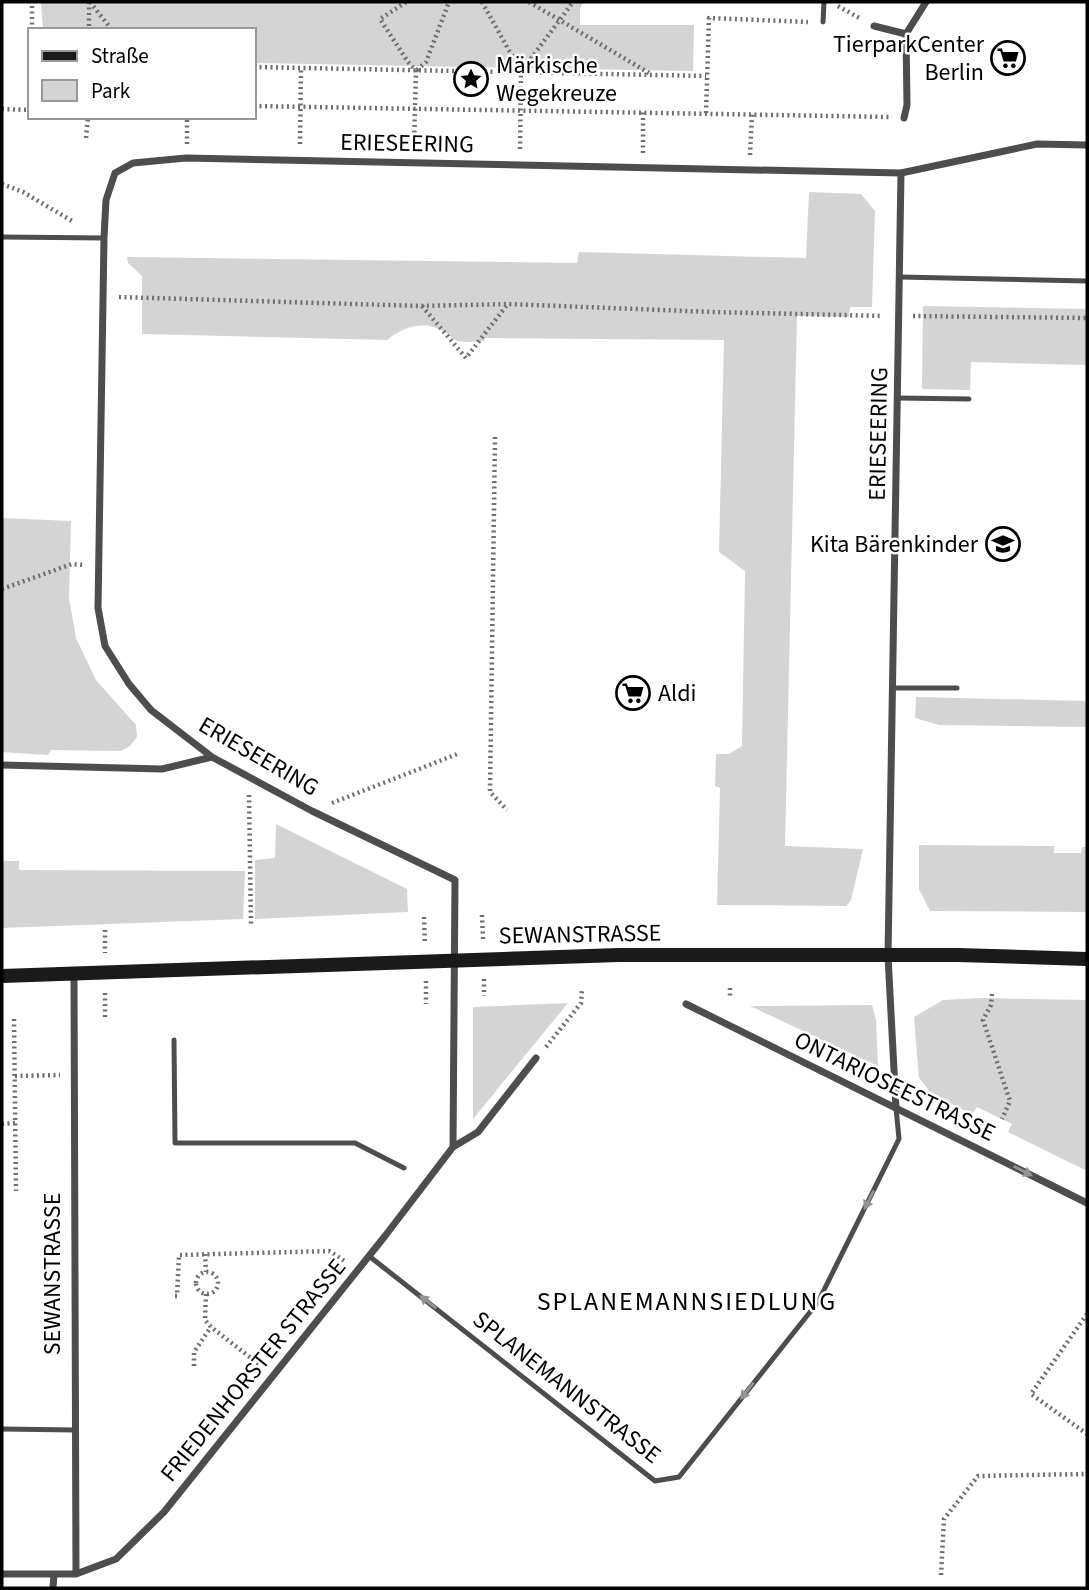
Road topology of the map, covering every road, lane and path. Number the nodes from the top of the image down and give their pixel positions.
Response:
1 (32, 2) edge
2 (90, 2) edge
3 (406, 2) edge
4 (449, 2) edge
5 (482, 2) edge
6 (529, 2) edge
7 (573, 2) edge
8 (824, 2) edge
9 (832, 2) edge
10 (926, 2) edge
11 (559, 20) junction
12 (863, 20) dead end
13 (823, 22) joint
14 (874, 26) dead end
15 (32, 28) edge
16 (89, 28) edge
17 (110, 28) edge
18 (906, 34) junction
19 (256, 67) edge
20 (301, 68) junction
21 (416, 71) junction
22 (521, 72) junction
23 (651, 74) junction
24 (706, 76) junction
25 (256, 106) edge
26 (300, 107) junction
27 (2, 109) edge
28 (415, 109) junction
29 (28, 110) edge
30 (520, 111) junction
31 (643, 112) junction
32 (706, 113) junction
33 (752, 114) junction
34 (904, 118) joint
35 (88, 119) edge
36 (187, 119) edge
37 (86, 138) dead end
38 (1087, 145) edge
39 (186, 158) junction
40 (299, 160) junction
41 (416, 163) junction
42 (520, 165) junction
43 (642, 168) junction
44 (749, 170) junction
45 (901, 173) junction
46 (2, 184) edge
47 (76, 223) dead end
48 (2, 237) edge
49 (104, 238) junction
50 (900, 277) junction
51 (1087, 281) edge
52 (104, 296) junction
53 (508, 304) junction
54 (421, 306) junction
55 (899, 316) junction
56 (1087, 318) edge
57 (898, 398) junction
58 (969, 399) dead end
59 (495, 437) dead end
60 (98, 565) junction
61 (2, 589) edge
62 (893, 688) junction
63 (957, 688) dead end
64 (460, 753) dead end
65 (212, 757) junction
66 (2, 765) edge
67 (249, 777) junction
68 (312, 810) junction
69 (507, 810) dead end
70 (251, 925) dead end
71 (888, 956) junction
72 (1087, 959) edge
73 (453, 960) junction
74 (74, 974) junction
75 (2, 976) edge
76 (730, 988) dead end
77 (582, 990) dead end
78 (992, 994) dead end
79 (730, 997) dead end
80 (686, 1004) dead end
81 (14, 1019) dead end
82 (174, 1040) dead end
83 (537, 1058) joint
84 (75, 1074) junction
85 (15, 1076) junction
86 (896, 1108) junction
87 (1002, 1119) dead end
88 (2, 1124) edge
89 (15, 1124) junction
90 (453, 1147) junction
91 (404, 1168) dead end
92 (16, 1191) dead end
93 (1087, 1203) edge
94 (205, 1254) junction
95 (369, 1256) junction
96 (358, 1271) junction
97 (206, 1272) junction
98 (206, 1294) junction
99 (175, 1296) dead end
100 (1087, 1314) edge
101 (211, 1327) junction
102 (194, 1366) dead end
103 (273, 1376) junction
104 (2, 1429) edge
105 (75, 1430) junction
106 (1087, 1434) edge
107 (1087, 1474) edge
108 (2, 1574) edge
109 (54, 1574) junction
110 (76, 1574) junction
111 (941, 1575) dead end
112 (53, 1588) edge

1 - 15 path
2 - 16 path
2 - 17 path
3 - 21 path
4 - 21 path
5 - 22 path
6 - 11 path
7 - 11 path
8 - 13 lane
9 - 12 path
10 - 18 street
11 - 22 path
11 - 23 path
13 - 24 path
14 - 18 street
18 - 34 street
19 - 20 path
20 - 21 path
20 - 26 path
21 - 22 path
21 - 28 path
22 - 23 path
22 - 30 path
23 - 24 path
24 - 32 path
25 - 26 path
26 - 28 path
26 - 40 path
27 - 29 path
28 - 30 path
28 - 41 path
30 - 31 path
30 - 42 path
31 - 32 path
31 - 43 path
32 - 33 path
33 - 34 path
33 - 44 path
35 - 37 path
36 - 39 path
38 - 45 street
39 - 40 street, ERIESEERING
39 - 49 street, ERIESEERING
40 - 41 street, ERIESEERING
41 - 42 street, ERIESEERING
42 - 43 street, ERIESEERING
43 - 44 street, ERIESEERING
44 - 45 street, ERIESEERING
45 - 50 street, ERIESEERING
46 - 47 path
48 - 49 lane
49 - 52 street, ERIESEERING
50 - 51 lane
50 - 55 street, ERIESEERING
52 - 54 path
52 - 60 street, ERIESEERING
53 - 54 path
53 - 54 path
53 - 55 path
55 - 56 path
55 - 57 street, ERIESEERING
57 - 58 lane
57 - 62 street, ERIESEERING
59 - 69 path
60 - 61 path
60 - 65 street, ERIESEERING
62 - 63 lane
62 - 71 street, ERIESEERING
64 - 68 path
65 - 66 street
65 - 67 street, ERIESEERING
67 - 68 street, ERIESEERING
67 - 70 path
68 - 73 street, ERIESEERING
71 - 72 street, SEWANSTRASSE
71 - 73 street, SEWANSTRASSE
71 - 86 street, SPLANEMANNSTRASSE
73 - 74 street, SEWANSTRASSE
73 - 90 street
74 - 75 street, SEWANSTRASSE
74 - 84 street, SEWANSTRASSE
76 - 79 path
77 - 83 path
78 - 87 path
80 - 86 street, ONTARIOSEESTRASSE
81 - 85 path
82 - 91 lane
83 - 90 street, FRIEDENHORSTER STRASSE
84 - 85 path
84 - 105 street, SEWANSTRASSE
85 - 89 path
86 -> 93 street, ONTARIOSEESTRASSE
86 -> 95 lane, SPLANEMANNSTRASSE
88 - 89 path
89 - 92 path
90 - 95 street, FRIEDENHORSTER STRASSE
94 - 96 path
94 - 97 path
94 - 99 path
95 - 96 street, FRIEDENHORSTER STRASSE
96 - 103 street, FRIEDENHORSTER STRASSE
97 - 98 path
97 - 98 path
98 - 101 path
100 - 106 path
101 - 102 path
101 - 103 path
103 - 110 street, FRIEDENHORSTER STRASSE
104 - 105 lane
105 - 110 street, SEWANSTRASSE
107 - 111 path
108 - 109 street, FRIEDENHORSTER STRASSE
109 - 110 street, FRIEDENHORSTER STRASSE
109 - 112 street

